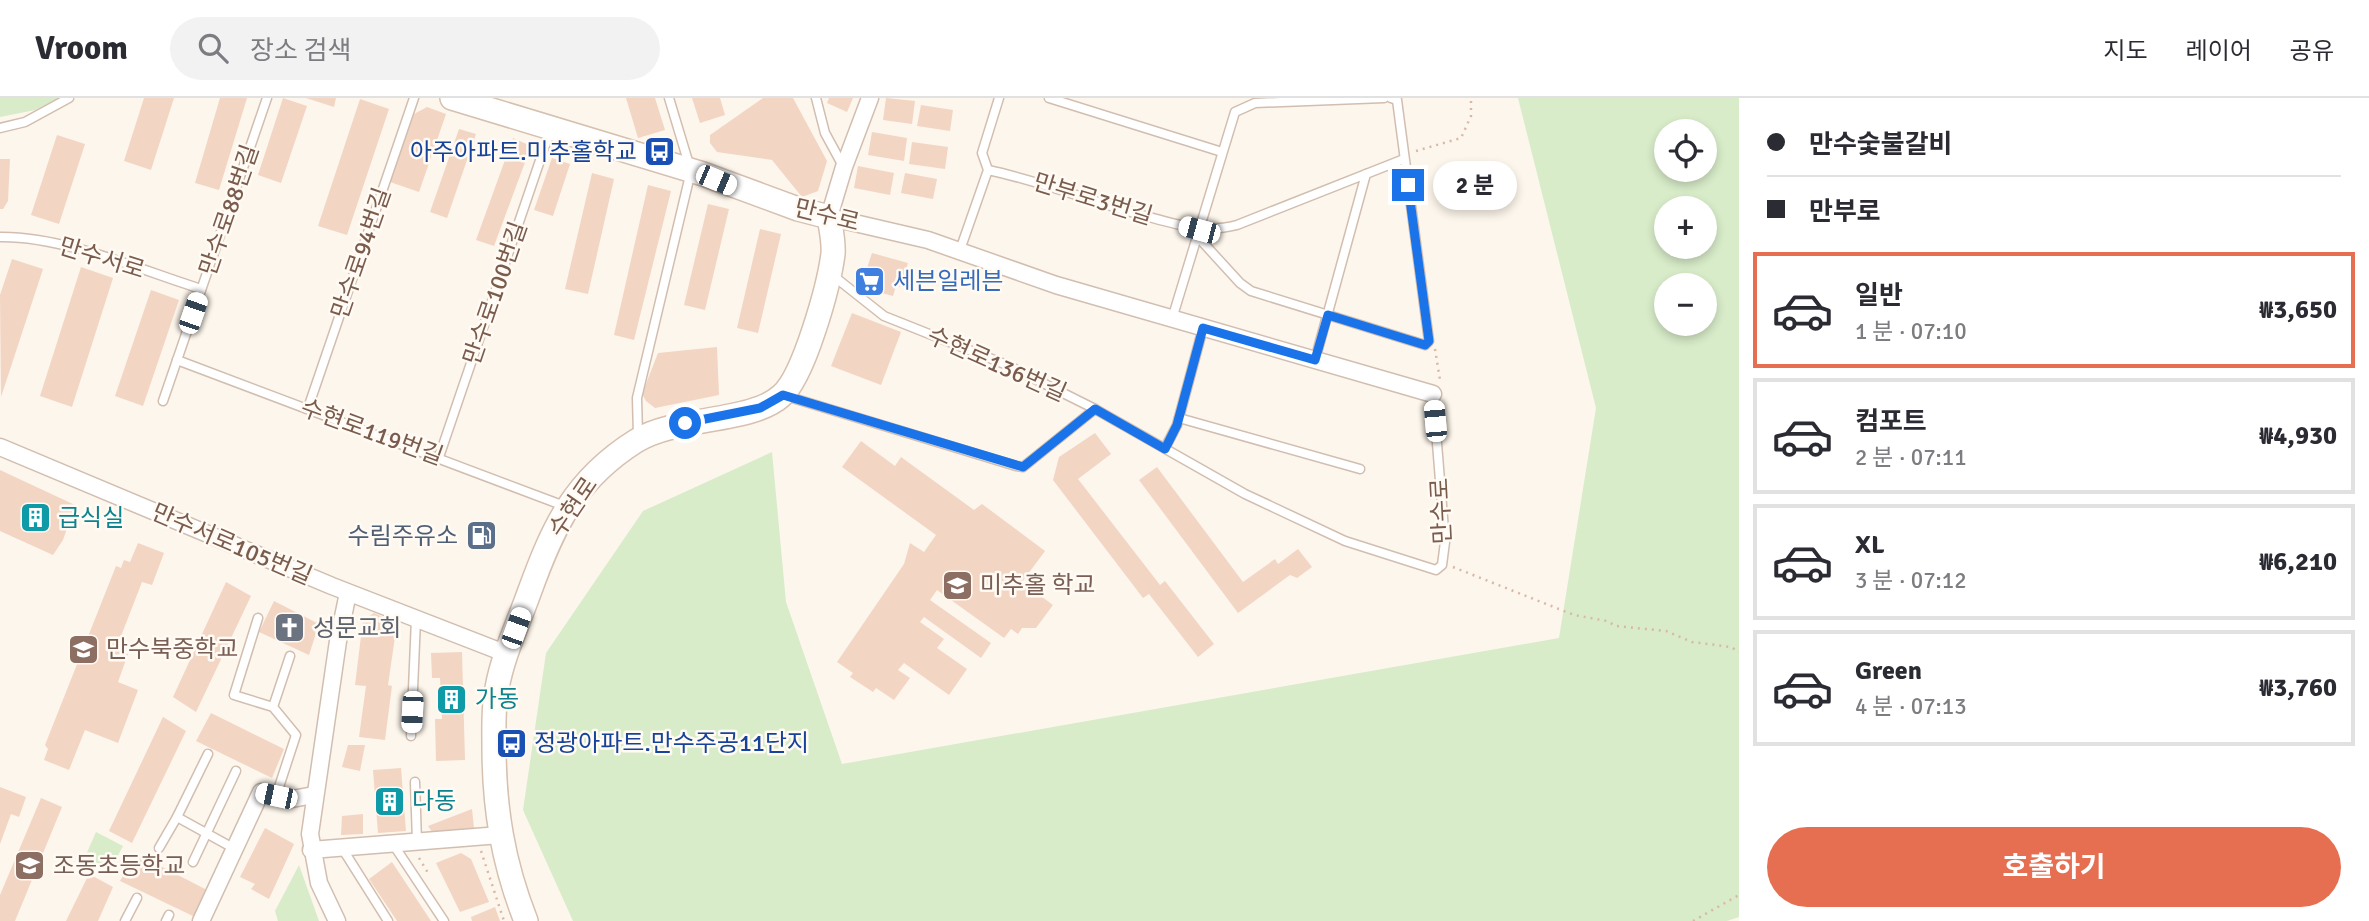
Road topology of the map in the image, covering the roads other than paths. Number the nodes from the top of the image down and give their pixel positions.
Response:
1 (69, 98) edge
2 (267, 98) edge
3 (414, 98) edge
4 (452, 98) edge
5 (669, 98) edge
6 (816, 98) edge
7 (870, 98) edge
8 (999, 98) edge
9 (1049, 98) edge
10 (1384, 98) edge
11 (1391, 98) edge
12 (0, 128) edge
13 (551, 128) junction
14 (1222, 152) junction
15 (1404, 159) junction
16 (844, 167) junction
17 (988, 170) junction
18 (691, 171) junction
19 (1366, 174) junction
20 (829, 217) junction
21 (1198, 233) junction
22 (0, 237) edge
23 (960, 250) junction
24 (829, 272) junction
25 (201, 289) junction
26 (1328, 315) junction
27 (1172, 319) junction
28 (1203, 328) junction
29 (177, 360) junction
30 (1315, 360) junction
31 (783, 395) junction
32 (1433, 396) joint
33 (163, 401) dead end
34 (308, 408) junction
35 (1095, 409) junction
36 (1179, 418) junction
37 (638, 440) junction
38 (0, 446) edge
39 (1165, 449) junction
40 (439, 457) junction
41 (1360, 469) dead end
42 (567, 507) junction
43 (1439, 566) joint
44 (348, 593) junction
45 (258, 618) dead end
46 (416, 619) junction
47 (507, 654) junction
48 (290, 656) dead end
49 (273, 707) junction
50 (411, 736) dead end
51 (208, 754) dead end
52 (236, 771) dead end
53 (415, 782) dead end
54 (314, 795) junction
55 (276, 796) junction
56 (177, 817) junction
57 (207, 834) junction
58 (489, 838) junction
59 (393, 844) junction
60 (416, 846) junction
61 (159, 848) dead end
62 (342, 848) junction
63 (235, 849) junction
64 (312, 850) junction
65 (193, 862) dead end
66 (136, 898) dead end
67 (125, 921) edge
68 (201, 921) edge
69 (337, 921) edge
70 (388, 921) edge
71 (444, 921) edge
72 (526, 921) edge

1 - 12 lane
2 - 25 lane, 만수로88번길
3 - 34 lane, 만수로94번길
4 - 13 street, 만수로
5 - 18 lane
6 - 16 lane
7 - 16 street
8 - 17 lane
9 - 14 lane
10 - 14 lane
11 - 15 lane
13 - 18 street, 만수로
13 - 40 lane, 만수로100번길
14 - 21 lane
15 - 19 lane
15 - 26 lane
16 - 20 street
17 - 21 lane, 만부로3번길
17 - 23 lane
18 - 20 street, 만수로
18 - 37 lane
19 - 21 lane
19 - 26 lane
20 - 23 street, 만수로
20 - 24 street
21 - 26 lane
21 - 27 lane
22 - 25 lane, 만수서로
23 - 27 street, 만수로
24 - 31 street
24 - 35 lane, 수현로136번길
25 - 29 lane, 만수로88번길
26 - 30 lane
27 - 28 street, 만수로
28 - 30 street, 만수로
28 - 36 lane
29 - 33 lane, 만수로88번길
29 - 34 lane, 수현로119번길
30 - 32 street, 만수로
31 - 35 lane
31 - 37 street, 수현로
32 - 43 lane, 만수로
34 - 40 lane, 수현로119번길
35 - 39 lane, 수현로136번길
36 - 39 lane
36 - 41 lane
37 - 42 street, 수현로
38 - 44 street, 만수서로105번길
39 - 43 lane, 수현로136번길
40 - 42 lane, 수현로119번길
42 - 47 street, 수현로
44 - 46 street, 만수서로105번길
44 - 54 street
45 - 49 lane
46 - 47 street, 만수서로105번길
46 - 50 lane
47 - 58 street, 수현로
48 - 49 lane
49 - 55 lane
51 - 56 lane
52 - 57 lane
53 - 60 lane
54 - 55 street
54 - 64 street
55 - 63 street
56 - 57 lane
56 - 61 lane
57 - 63 lane
57 - 65 lane
58 - 60 street
58 - 72 street, 수현로
59 - 60 street
59 - 62 street
59 - 71 lane
62 - 64 street
62 - 70 lane
63 - 68 street
64 - 69 street
66 - 67 lane

